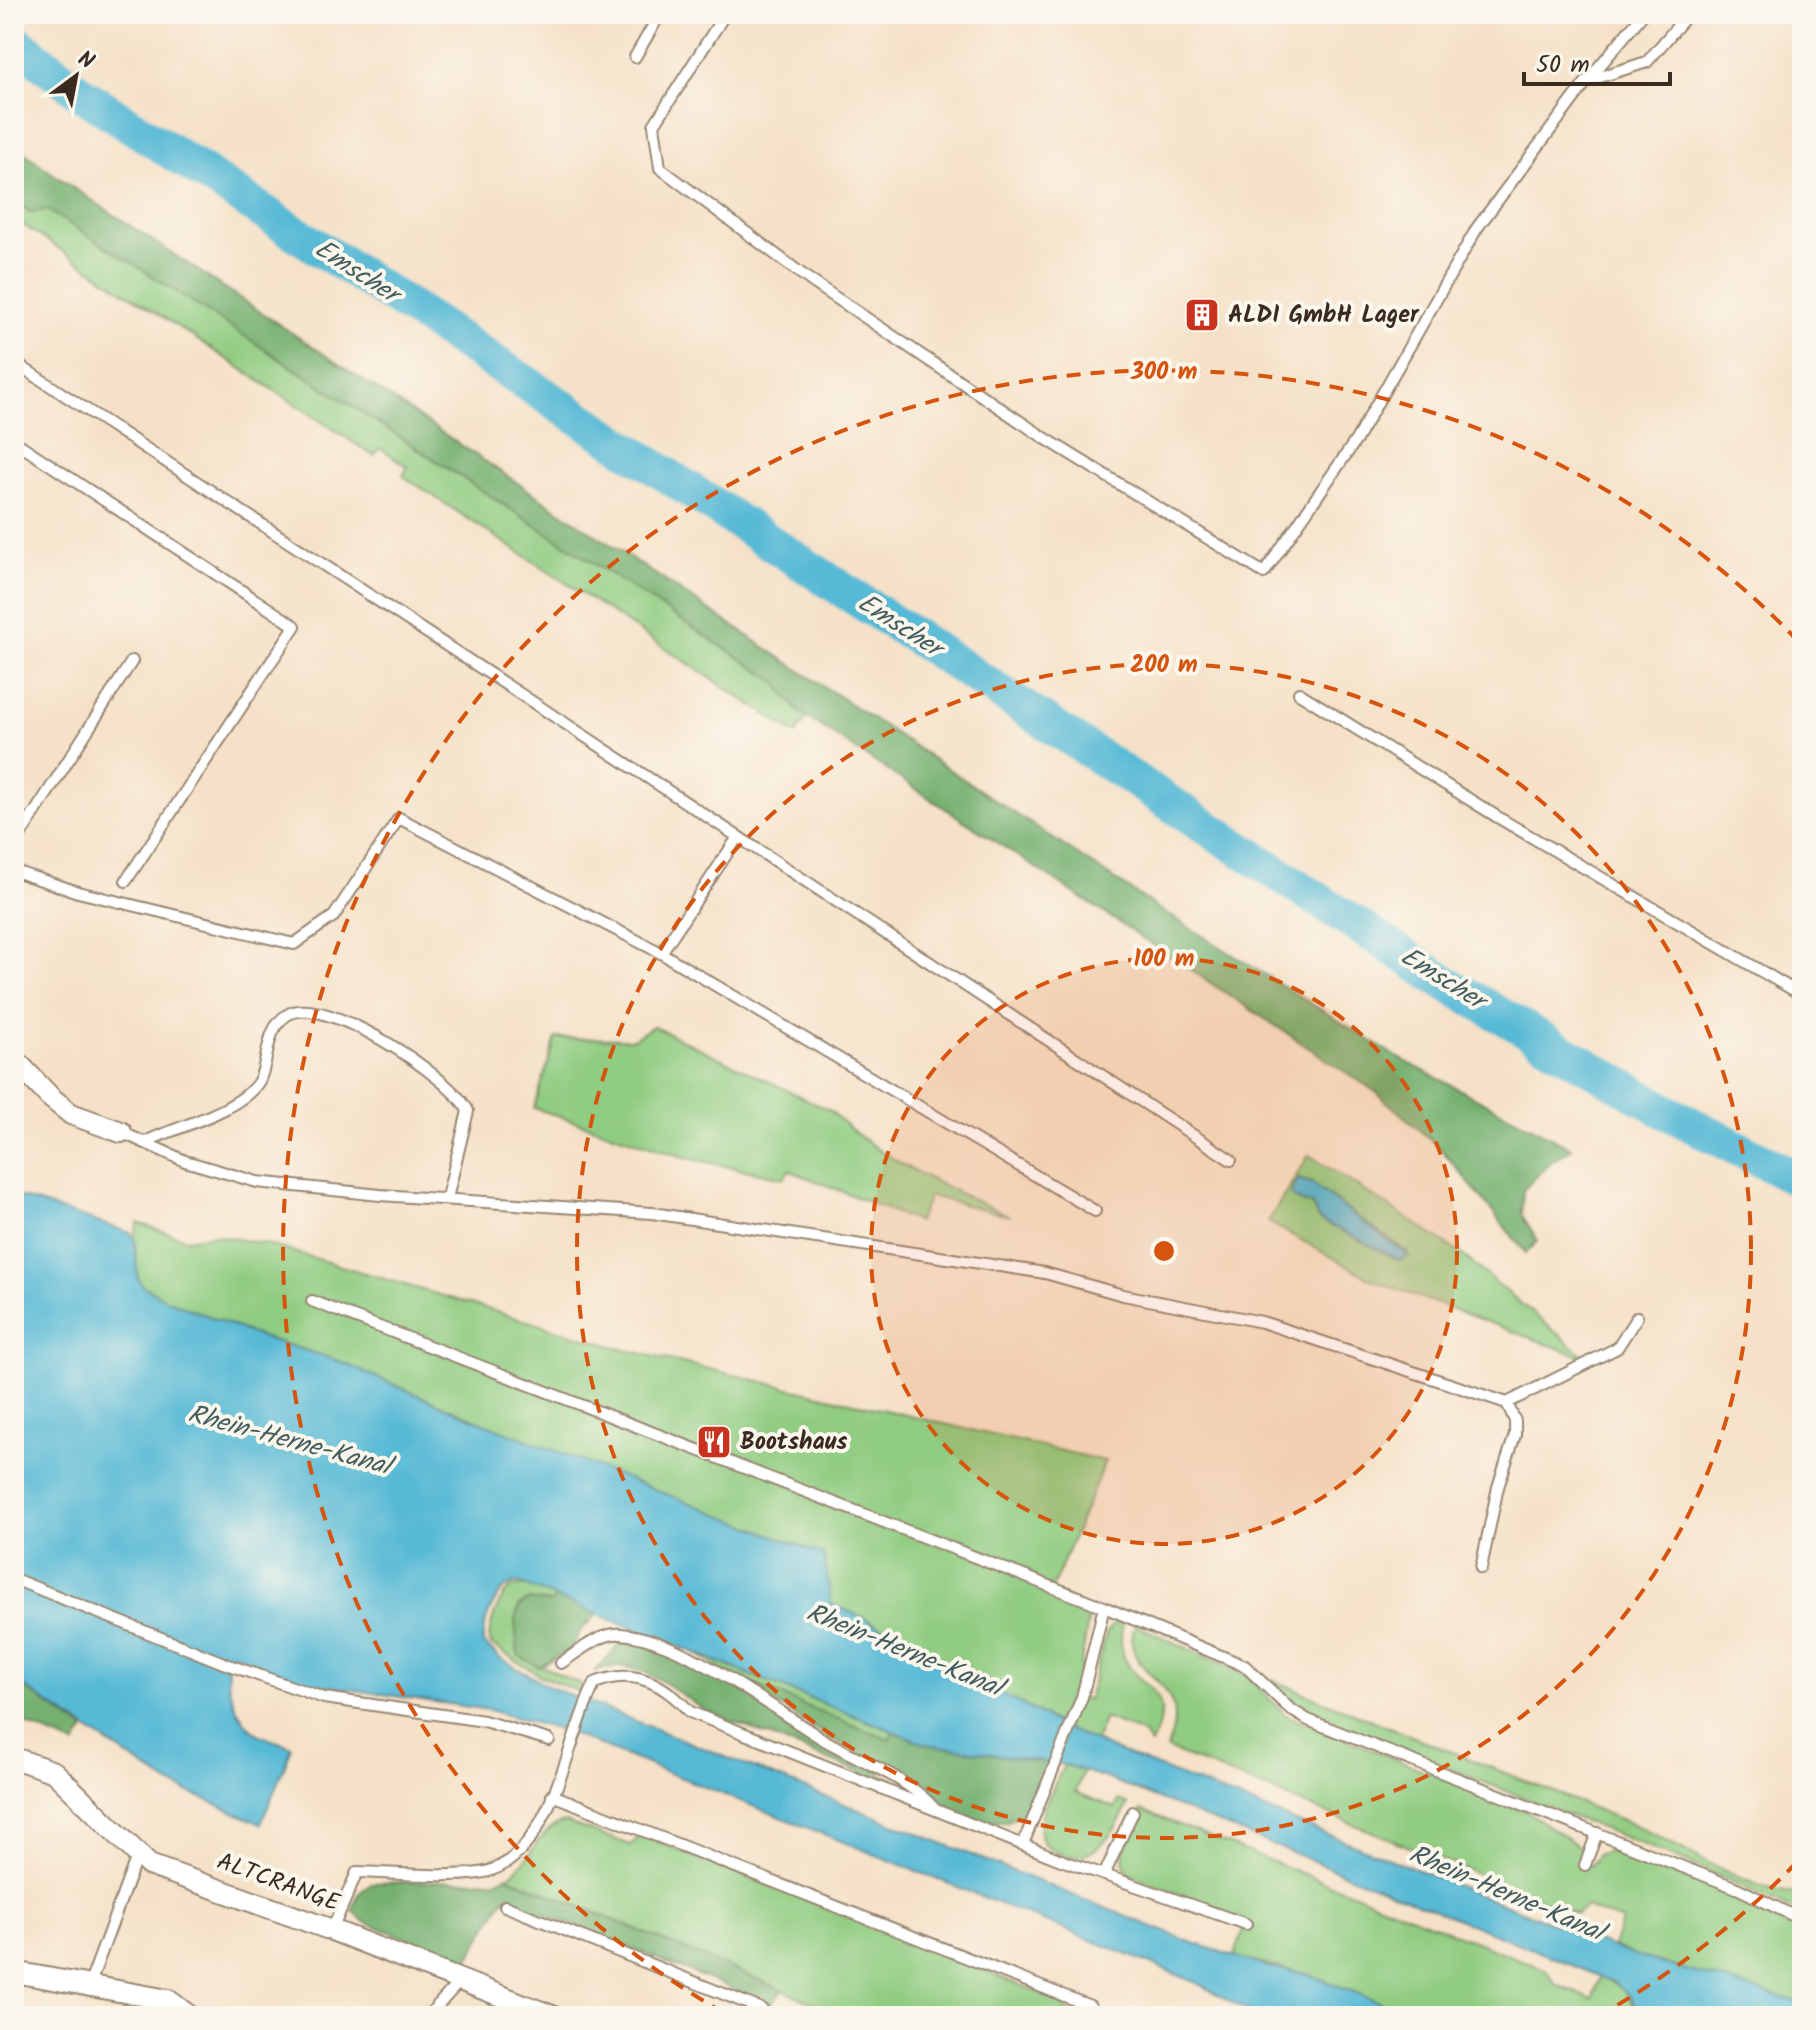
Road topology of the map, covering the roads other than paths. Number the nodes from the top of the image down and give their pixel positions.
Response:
1 (660, 14) edge
2 (725, 14) edge
3 (1643, 14) edge
4 (1688, 14) edge
5 (635, 57) dead end
6 (1587, 81) junction
7 (14, 362) edge
8 (14, 441) edge
9 (132, 661) dead end
10 (1299, 693) dead end
11 (738, 837) junction
12 (14, 845) edge
13 (14, 871) edge
14 (126, 881) dead end
15 (661, 953) junction
16 (1802, 995) edge
17 (14, 1059) edge
18 (121, 1132) joint
19 (147, 1141) junction
20 (1231, 1160) dead end
21 (447, 1198) junction
22 (1095, 1211) dead end
23 (312, 1301) dead end
24 (1637, 1317) dead end
25 (1507, 1403) junction
26 (1481, 1568) dead end
27 (14, 1579) edge
28 (1104, 1607) junction
29 (561, 1663) dead end
30 (549, 1740) dead end
31 (14, 1758) edge
32 (552, 1795) junction
33 (936, 1810) junction
34 (1133, 1812) dead end
35 (1597, 1833) junction
36 (1023, 1844) junction
37 (138, 1853) junction
38 (1585, 1865) dead end
39 (1105, 1873) junction
40 (505, 1906) dead end
41 (1802, 1920) edge
42 (1246, 1924) dead end
43 (332, 1930) junction
44 (14, 1972) edge
45 (461, 1980) junction
46 (89, 1986) junction
47 (525, 2011) edge
48 (189, 2016) edge
49 (428, 2016) edge
50 (552, 2016) edge
51 (769, 2016) edge
52 (1086, 2016) edge

1 - 5 lane
2 - 6 lane
3 - 6 lane
4 - 6 lane
7 - 11 lane
8 - 14 lane
9 - 12 lane
10 - 16 lane
11 - 15 lane
11 - 20 lane
13 - 15 lane
15 - 22 lane
17 - 18 street
18 - 19 lane
19 - 21 lane
19 - 21 lane
21 - 25 lane
23 - 28 lane
24 - 25 lane
25 - 26 lane
27 - 30 lane
28 - 35 lane
28 - 36 lane
29 - 33 lane
31 - 37 street, ALTCRANGE
32 - 33 lane
32 - 43 lane
32 - 52 lane
33 - 36 lane
34 - 39 lane
35 - 38 lane
35 - 41 lane
36 - 39 lane
37 - 43 street, ALTCRANGE
37 - 46 lane
39 - 42 lane
40 - 51 lane
43 - 45 street, ALTCRANGE
44 - 46 street
45 - 47 street, ALTCRANGE
45 - 49 lane
46 - 48 street
47 - 50 street, ALTCRANGE

